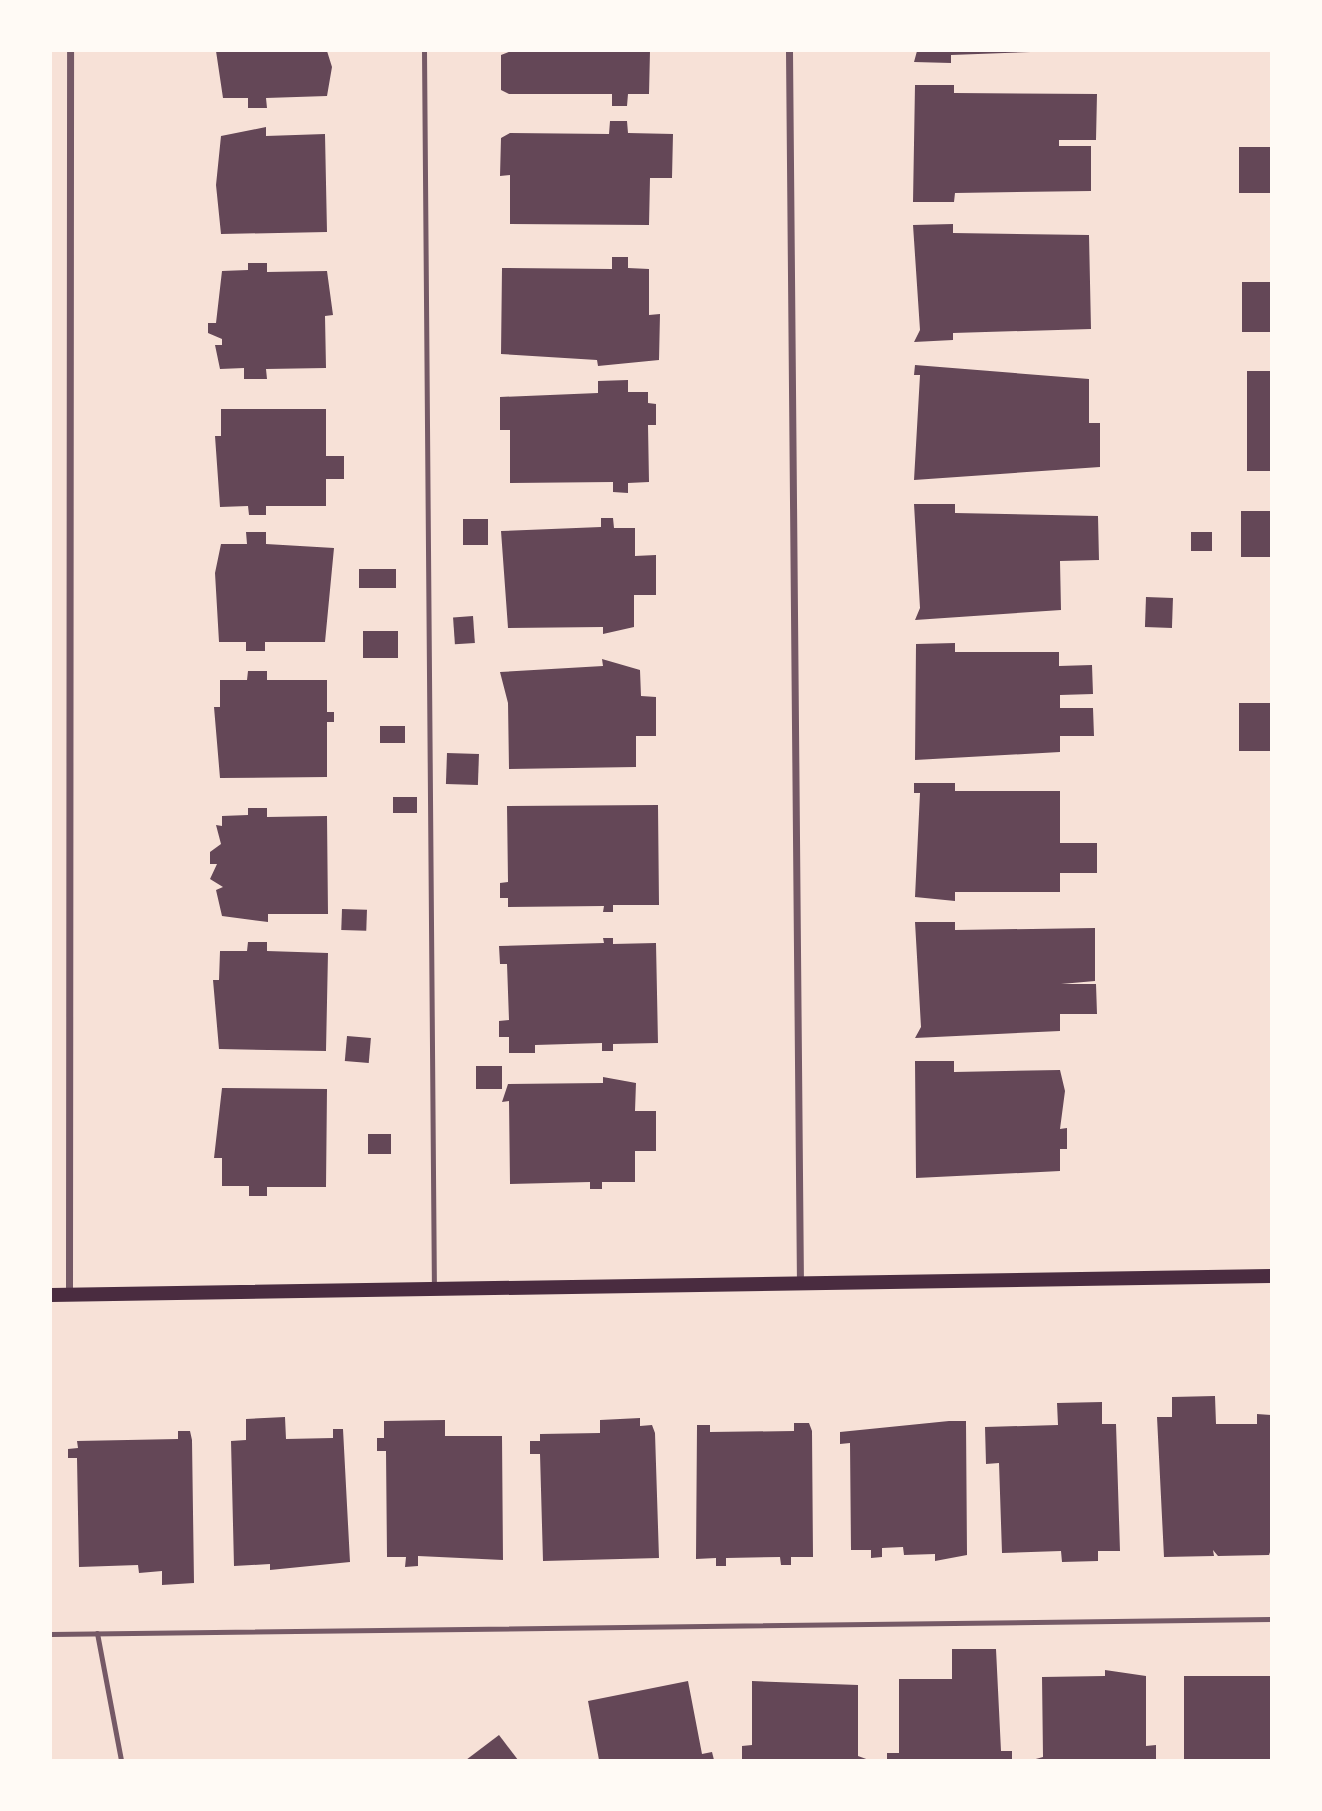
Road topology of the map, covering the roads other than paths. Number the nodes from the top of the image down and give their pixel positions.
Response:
1 (71, 51) edge
2 (424, 51) edge
3 (789, 51) edge
4 (1271, 1276) edge
5 (800, 1282) junction
6 (434, 1288) junction
7 (51, 1295) edge
8 (69, 1295) junction
9 (1271, 1619) edge
10 (97, 1633) junction
11 (51, 1634) edge
12 (121, 1760) edge

1 - 8 street
2 - 6 lane
3 - 5 street
4 - 5 main road
5 - 6 main road
6 - 8 main road
7 - 8 main road
9 - 10 lane
10 - 11 lane
10 - 12 lane

